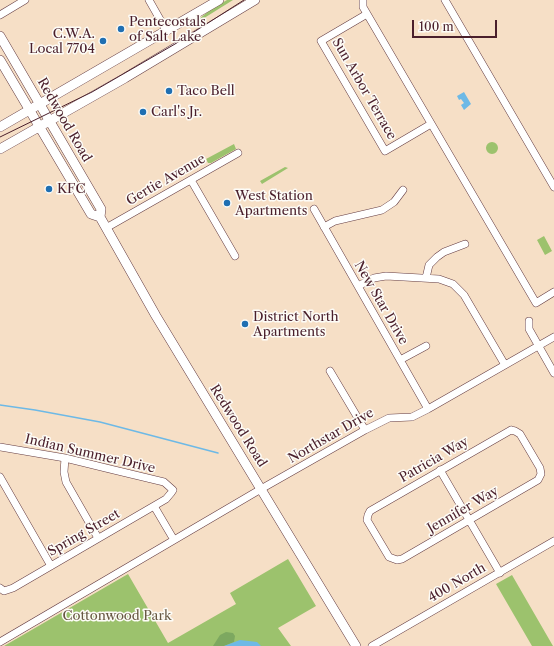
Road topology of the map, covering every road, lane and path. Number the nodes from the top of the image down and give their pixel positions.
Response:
1 (25, 0) edge
2 (149, 0) edge
3 (219, 0) edge
4 (255, 0) edge
5 (363, 0) edge
6 (445, 0) edge
7 (0, 14) edge
8 (367, 14) junction
9 (166, 30) junction
10 (0, 36) edge
11 (0, 60) edge
12 (40, 104) junction
13 (30, 110) junction
14 (49, 121) junction
15 (431, 124) junction
16 (39, 126) junction
17 (0, 127) edge
18 (0, 149) edge
19 (238, 153) dead end
20 (191, 180) junction
21 (554, 187) edge
22 (403, 190) dead end
23 (314, 209) dead end
24 (100, 217) junction
25 (324, 227) junction
26 (106, 228) junction
27 (465, 244) dead end
28 (235, 256) dead end
29 (426, 278) junction
30 (358, 286) junction
31 (554, 292) edge
32 (530, 321) dead end
33 (554, 337) edge
34 (426, 346) dead end
35 (539, 346) junction
36 (400, 360) junction
37 (505, 366) junction
38 (330, 371) dead end
39 (554, 373) edge
40 (428, 409) junction
41 (365, 430) junction
42 (516, 431) joint
43 (0, 447) edge
44 (65, 458) junction
45 (440, 470) junction
46 (0, 478) edge
47 (261, 489) junction
48 (173, 490) joint
49 (154, 506) junction
50 (368, 515) joint
51 (470, 520) junction
52 (98, 538) junction
53 (174, 540) junction
54 (554, 541) edge
55 (51, 566) junction
56 (500, 572) junction
57 (2, 590) edge
58 (0, 642) edge
59 (356, 646) edge
60 (372, 646) edge

1 - 7 street
2 - 9 street
3 - 9 main road
4 - 14 main road
5 - 8 street
6 - 21 street
8 - 15 street
8 - 15 street, Sun Arbor Terrace
9 - 12 main road
10 - 12 main road, Redwood Road
11 - 13 main road, Redwood Road
12 - 13 main road
12 - 14 main road, Redwood Road
13 - 16 main road, Redwood Road
13 - 17 main road
14 - 16 main road
14 - 24 main road, Redwood Road
15 - 31 street
16 - 18 main road
16 - 24 main road, Redwood Road
19 - 20 street, Gertie Avenue
20 - 26 street, Gertie Avenue
20 - 28 street
22 - 25 street
23 - 25 street, New Star Drive
24 - 26 main road, Redwood Road
25 - 30 street, New Star Drive
26 - 47 main road, Redwood Road
27 - 29 street
29 - 30 street
29 - 37 street
30 - 36 street, New Star Drive
32 - 35 street
33 - 35 street, Northstar Drive
34 - 36 street
35 - 37 street, Northstar Drive
35 - 39 street
36 - 40 street, New Star Drive
37 - 40 street, Northstar Drive
38 - 41 street
40 - 41 street, Northstar Drive
41 - 47 street, Northstar Drive
42 - 45 street, Patricia Way
42 - 51 street, Jennifer Way
43 - 44 street, Indian Summer Drive
44 - 48 street, Indian Summer Drive
44 - 52 street
45 - 50 street, Patricia Way
45 - 51 street
46 - 55 street
47 - 53 street, Northstar Drive
47 - 59 main road, Redwood Road
48 - 49 street, Spring Street
49 - 52 street, Spring Street
49 - 53 street
50 - 51 street, Jennifer Way
51 - 56 street
52 - 55 street, Spring Street
53 - 58 street, Northstar Drive
54 - 56 street, 400 North
55 - 57 street, Spring Street
56 - 60 street, 400 North

